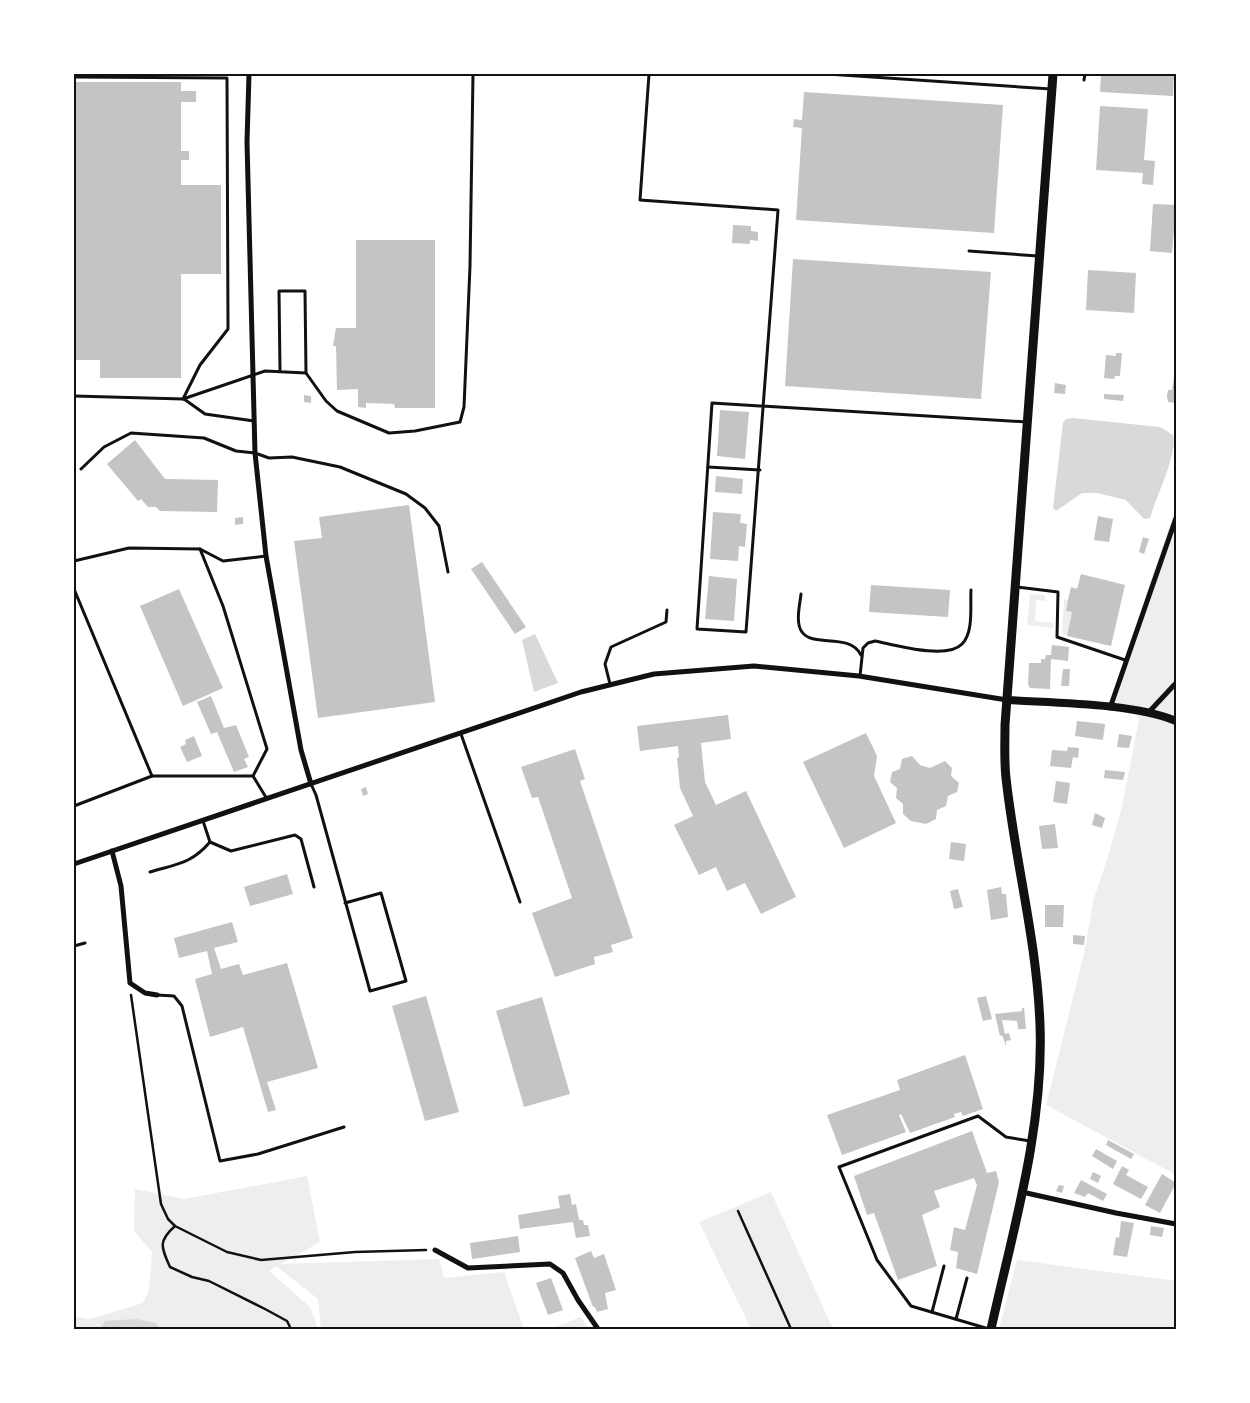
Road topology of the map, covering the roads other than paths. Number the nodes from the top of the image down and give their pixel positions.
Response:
1 (249, 74) edge
2 (473, 74) edge
3 (649, 74) edge
4 (828, 74) edge
5 (1053, 74) edge
6 (1085, 74) edge
7 (74, 77) edge
8 (1084, 80) dead end
9 (1053, 89) junction
10 (969, 251) dead end
11 (1041, 257) junction
12 (280, 371) junction
13 (306, 373) junction
14 (251, 376) junction
15 (74, 396) edge
16 (183, 399) junction
17 (765, 406) junction
18 (254, 421) junction
19 (1029, 422) junction
20 (255, 453) junction
21 (708, 467) junction
22 (81, 469) dead end
23 (760, 470) junction
24 (1176, 518) edge
25 (200, 549) junction
26 (266, 556) junction
27 (74, 561) edge
28 (448, 572) dead end
29 (1016, 587) junction
30 (74, 590) edge
31 (971, 590) dead end
32 (801, 594) dead end
33 (667, 610) dead end
34 (861, 656) junction
35 (1125, 660) junction
36 (860, 676) junction
37 (1176, 683) edge
38 (610, 685) junction
39 (1007, 700) junction
40 (1110, 708) junction
41 (1148, 713) junction
42 (1173, 720) edge
43 (461, 734) junction
44 (152, 776) junction
45 (253, 776) junction
46 (311, 784) junction
47 (267, 799) junction
48 (74, 806) edge
49 (203, 821) junction
50 (210, 842) junction
51 (112, 851) junction
52 (74, 864) edge
53 (150, 872) dead end
54 (314, 887) dead end
55 (520, 902) dead end
56 (346, 903) junction
57 (85, 943) dead end
58 (74, 946) edge
59 (157, 995) joint
60 (344, 1127) dead end
61 (1031, 1141) junction
62 (1021, 1192) junction
63 (1176, 1224) edge
64 (435, 1250) road end
65 (944, 1266) dead end
66 (967, 1278) dead end
67 (932, 1312) junction
68 (956, 1319) junction
69 (598, 1329) edge
70 (990, 1329) edge

1 - 14 street
2 - 13 lane
3 - 17 lane
4 - 9 lane
5 - 9 main road
6 - 8 lane
7 - 16 lane
9 - 11 main road
10 - 11 lane
11 - 19 main road
12 - 13 lane
12 - 13 lane
12 - 14 lane
14 - 16 lane
14 - 18 street
15 - 16 lane
16 - 18 lane
17 - 19 lane
17 - 21 lane
17 - 23 lane
18 - 20 street
19 - 29 main road
20 - 22 lane
20 - 26 street
20 - 28 lane
21 - 23 lane
21 - 23 lane
24 - 35 street
25 - 26 lane
25 - 27 lane
25 - 45 lane
26 - 46 street
29 - 35 lane
29 - 39 main road
30 - 44 lane
31 - 34 lane
32 - 34 lane
33 - 38 lane
34 - 36 lane
35 - 40 street
36 - 38 street
36 - 39 street
37 - 41 street
38 - 43 street
39 - 40 street
39 - 61 main road
40 - 41 street
41 - 42 street
43 - 46 street
43 - 55 lane
44 - 45 lane
44 - 48 lane
45 - 47 lane
46 - 47 street
46 - 56 lane
47 - 49 street
49 - 50 lane
49 - 51 street
50 - 53 lane
50 - 54 lane
51 - 52 street
51 - 59 street
56 - 56 lane
57 - 58 lane
59 - 60 lane
61 - 62 main road
61 - 67 lane
62 - 63 street
62 - 70 main road
64 - 69 street
65 - 67 lane
66 - 68 lane
67 - 68 lane
68 - 70 lane

